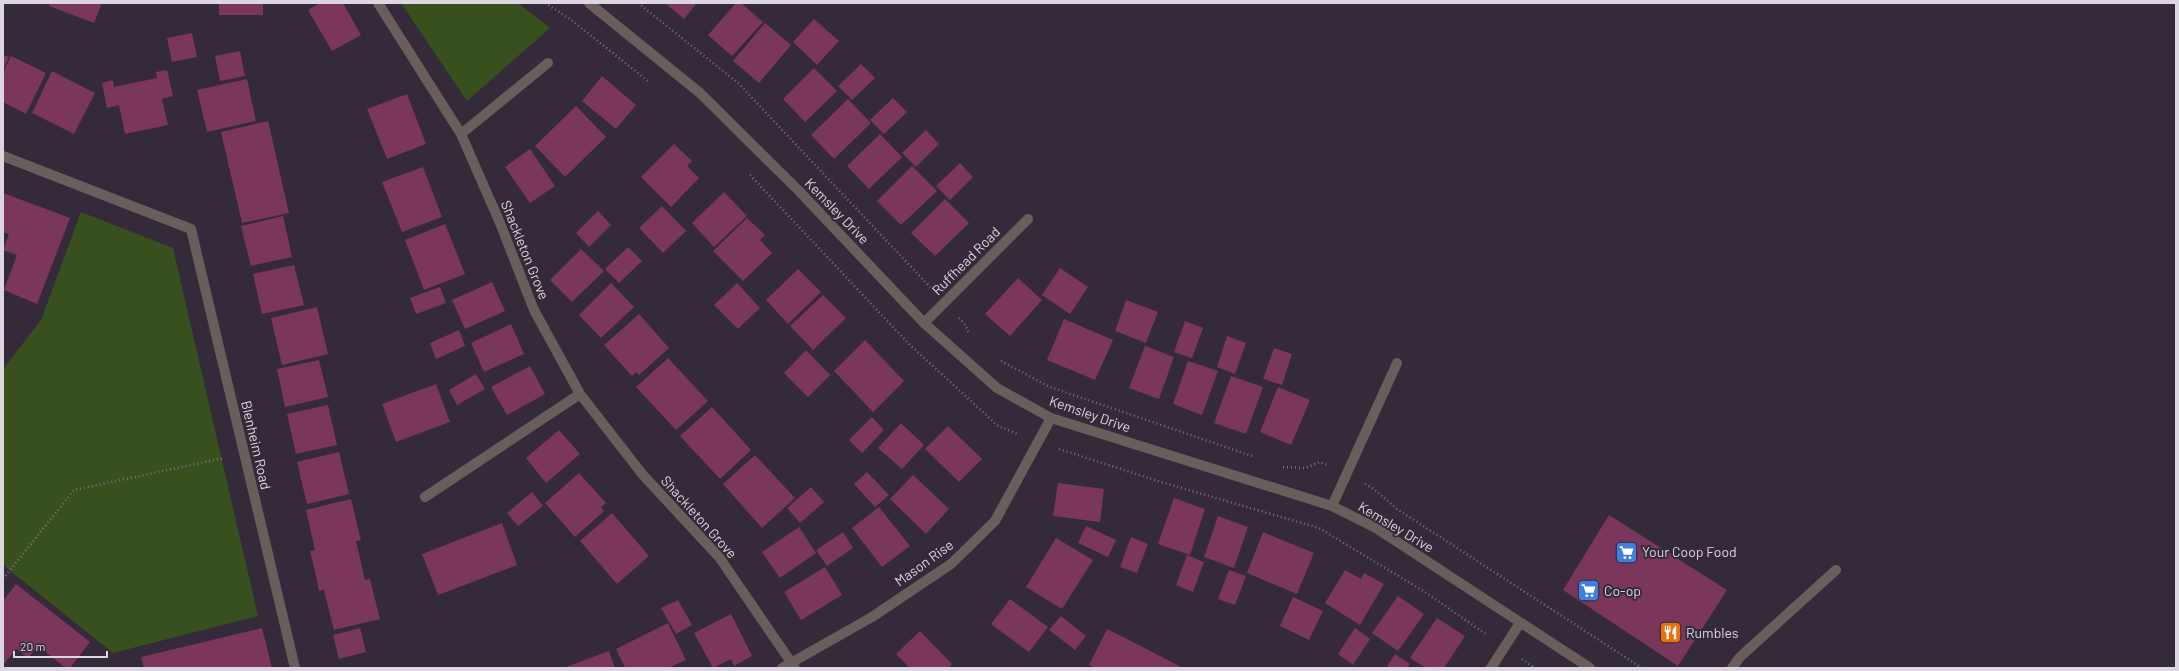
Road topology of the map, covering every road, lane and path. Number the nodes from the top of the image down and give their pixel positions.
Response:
1 (378, 3) edge
2 (545, 3) edge
3 (589, 3) edge
4 (638, 3) edge
5 (548, 63) dead end
6 (651, 83) dead end
7 (461, 134) junction
8 (3, 156) edge
9 (748, 174) dead end
10 (1028, 219) dead end
11 (944, 304) junction
12 (924, 323) junction
13 (972, 339) dead end
14 (995, 356) dead end
15 (1397, 363) dead end
16 (580, 394) junction
17 (1051, 418) junction
18 (1037, 442) junction
19 (243, 454) junction
20 (1259, 459) dead end
21 (1282, 466) dead end
22 (1346, 474) junction
23 (424, 497) dead end
24 (1332, 506) junction
25 (1836, 570) dead end
26 (3, 579) edge
27 (1520, 623) junction
28 (1504, 647) junction
29 (793, 666) edge
30 (295, 668) edge
31 (782, 668) edge
32 (1491, 668) edge
33 (1535, 668) edge
34 (1590, 668) edge
35 (1642, 668) edge
36 (1732, 668) edge

1 - 7 street, Shackleton Grove
2 - 6 path
3 - 12 street, Kemsley Drive
4 - 11 path
5 - 7 street
7 - 16 street, Shackleton Grove
8 - 19 street, Blenheim Road
9 - 18 path
10 - 11 street, Ruffhead Road
11 - 12 street, Ruffhead Road
11 - 13 path
12 - 17 street, Kemsley Drive
14 - 20 path
15 - 22 street
16 - 23 street
16 - 29 street, Shackleton Grove
17 - 18 street, Mason Rise
17 - 24 street, Kemsley Drive
18 - 28 path
18 - 29 street, Mason Rise
19 - 26 path
19 - 30 street, Blenheim Road
21 - 22 path
22 - 24 street
22 - 35 path
24 - 27 street, Kemsley Drive
25 - 36 street
27 - 28 street
27 - 34 street, Kemsley Drive
28 - 32 street
28 - 33 path
29 - 31 street, Mason Rise

